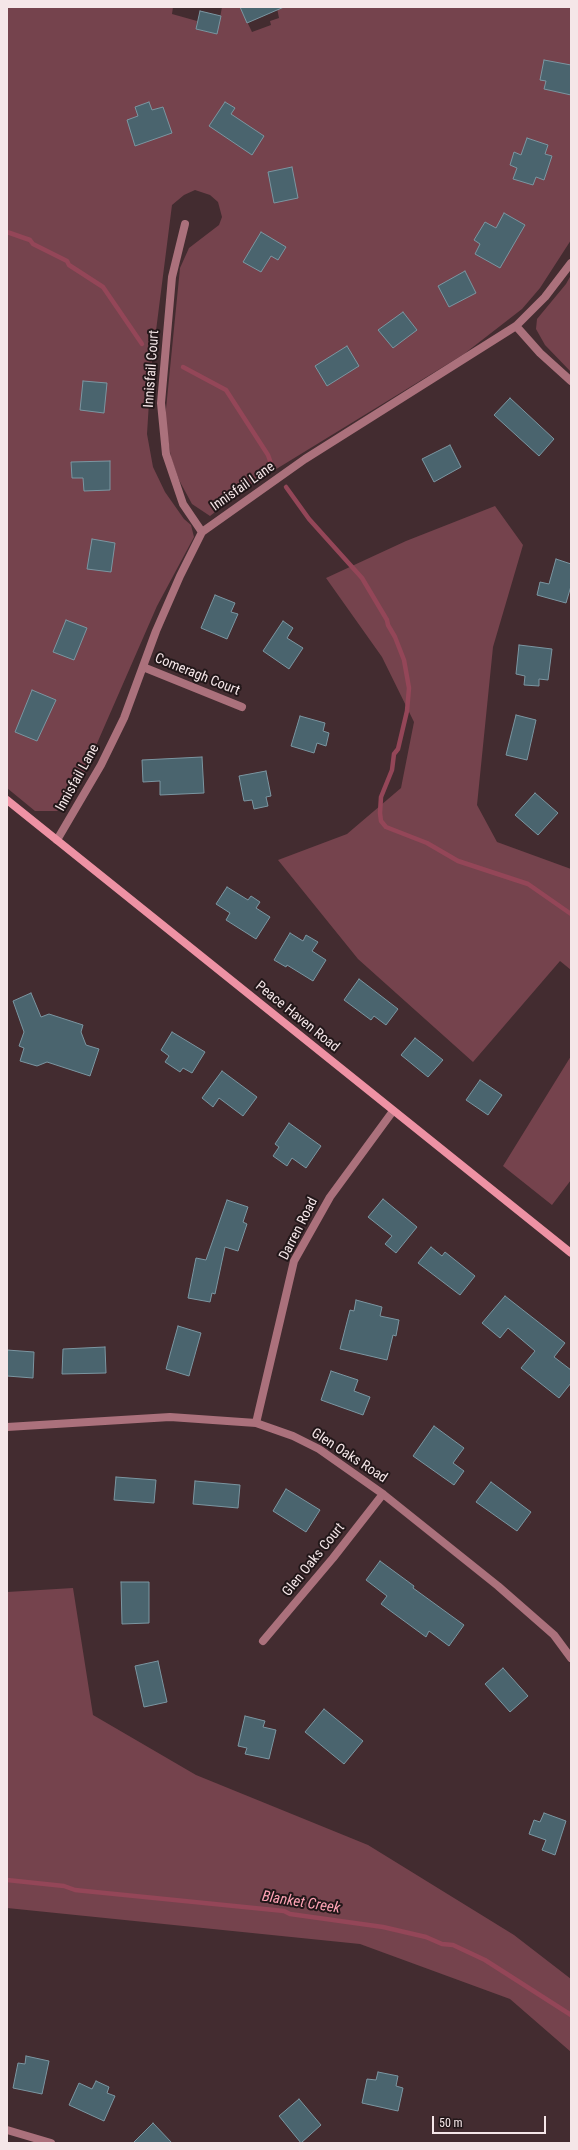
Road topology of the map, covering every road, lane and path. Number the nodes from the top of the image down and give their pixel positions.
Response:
1 (185, 224) dead end
2 (571, 263) edge
3 (516, 326) junction
4 (571, 381) edge
5 (202, 532) junction
6 (143, 667) junction
7 (242, 706) dead end
8 (7, 800) edge
9 (57, 840) junction
10 (393, 1111) junction
11 (571, 1253) edge
12 (256, 1423) junction
13 (7, 1427) edge
14 (383, 1494) junction
15 (263, 1641) dead end
16 (571, 1658) edge
17 (7, 2130) edge
18 (51, 2143) edge

1 - 5 street, Innisfail Court
2 - 3 street, Innisfail Lane
3 - 4 street
3 - 5 street, Innisfail Lane
5 - 6 street, Innisfail Lane
6 - 7 street, Comeragh Court
6 - 9 street, Innisfail Lane
8 - 9 main road, Peace Haven Road
9 - 10 main road, Peace Haven Road
10 - 11 main road, Peace Haven Road
10 - 12 street, Darren Road
12 - 13 street, Glen Oaks Road
12 - 14 street, Glen Oaks Road
14 - 15 street, Glen Oaks Court
14 - 16 street, Glen Oaks Road
17 - 18 street

